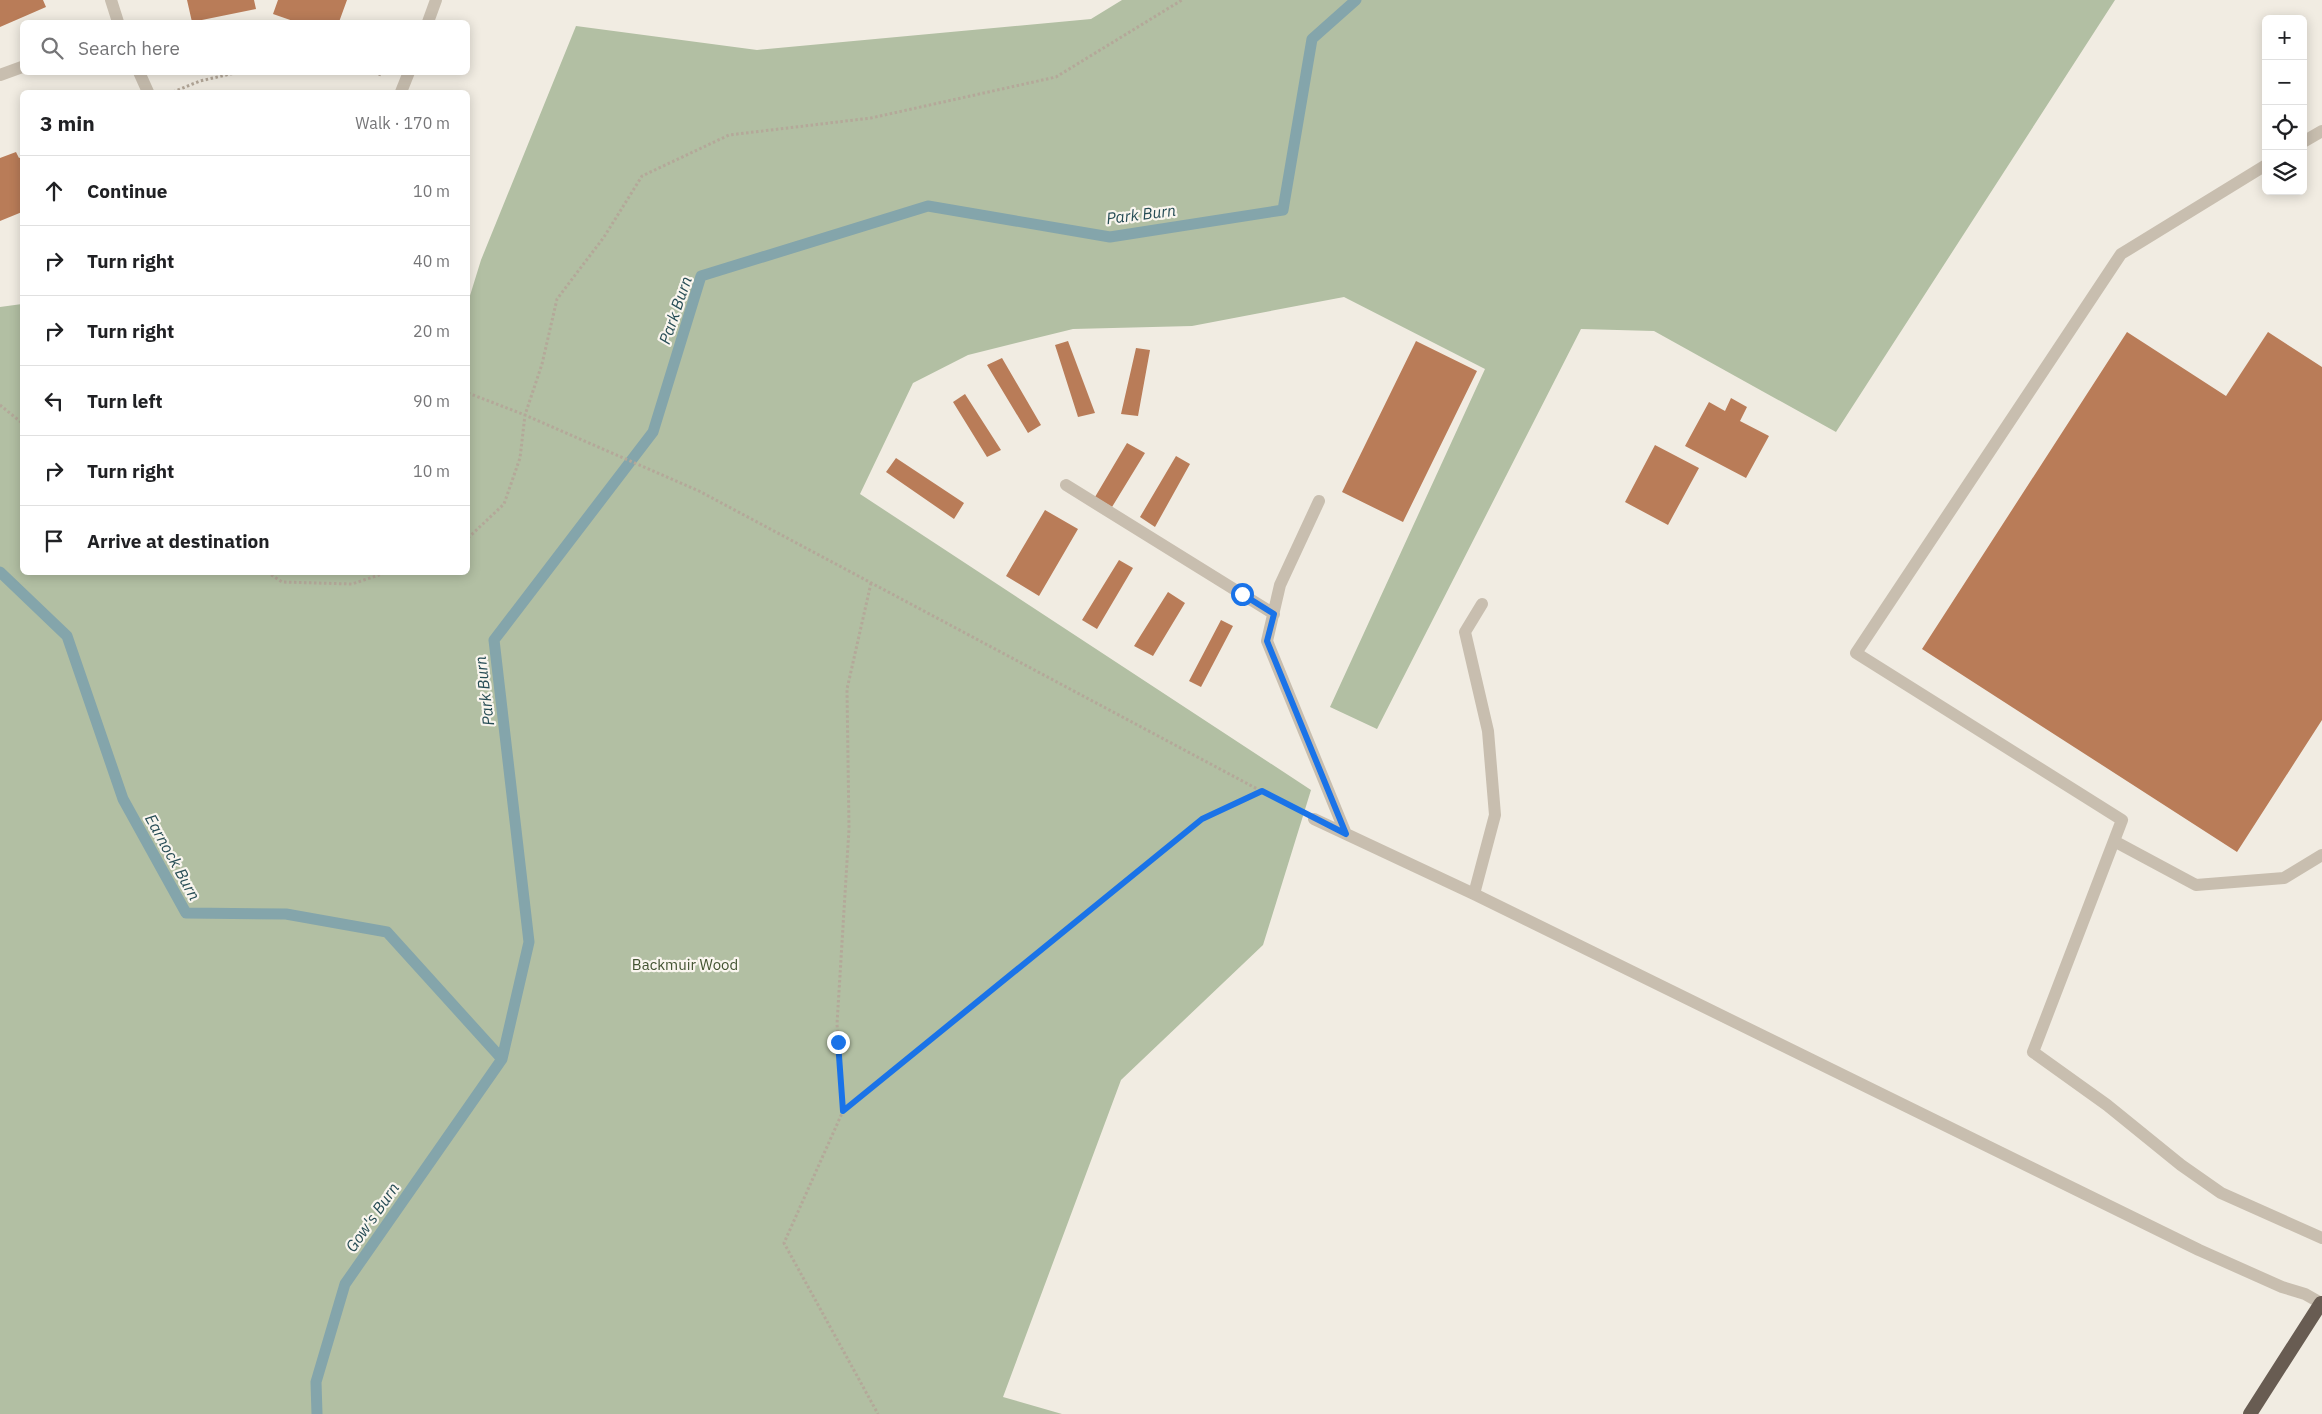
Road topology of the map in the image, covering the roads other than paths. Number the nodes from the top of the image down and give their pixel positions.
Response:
1 (111, 0) edge
2 (436, 0) edge
3 (117, 20) edge
4 (429, 20) edge
5 (20, 68) edge
6 (0, 75) edge
7 (140, 75) edge
8 (408, 75) edge
9 (147, 90) edge
10 (402, 90) edge
11 (2322, 131) edge
12 (2307, 140) edge
13 (2262, 167) edge
14 (1066, 485) dead end
15 (1319, 501) dead end
16 (1482, 604) dead end
17 (1274, 614) junction
18 (1314, 819) road end
19 (1346, 834) junction
20 (2114, 841) junction
21 (2322, 855) edge
22 (1474, 894) junction
23 (2322, 1238) edge
24 (2321, 1303) edge
25 (2250, 1414) edge

1 - 3 street
2 - 4 street
5 - 6 street
7 - 9 street
8 - 10 street
11 - 12 street
13 - 20 street
14 - 17 street
15 - 17 street
16 - 22 street
17 - 19 street
18 - 19 street
19 - 22 street
20 - 21 street
20 - 23 street
22 - 24 street
24 - 25 highway

